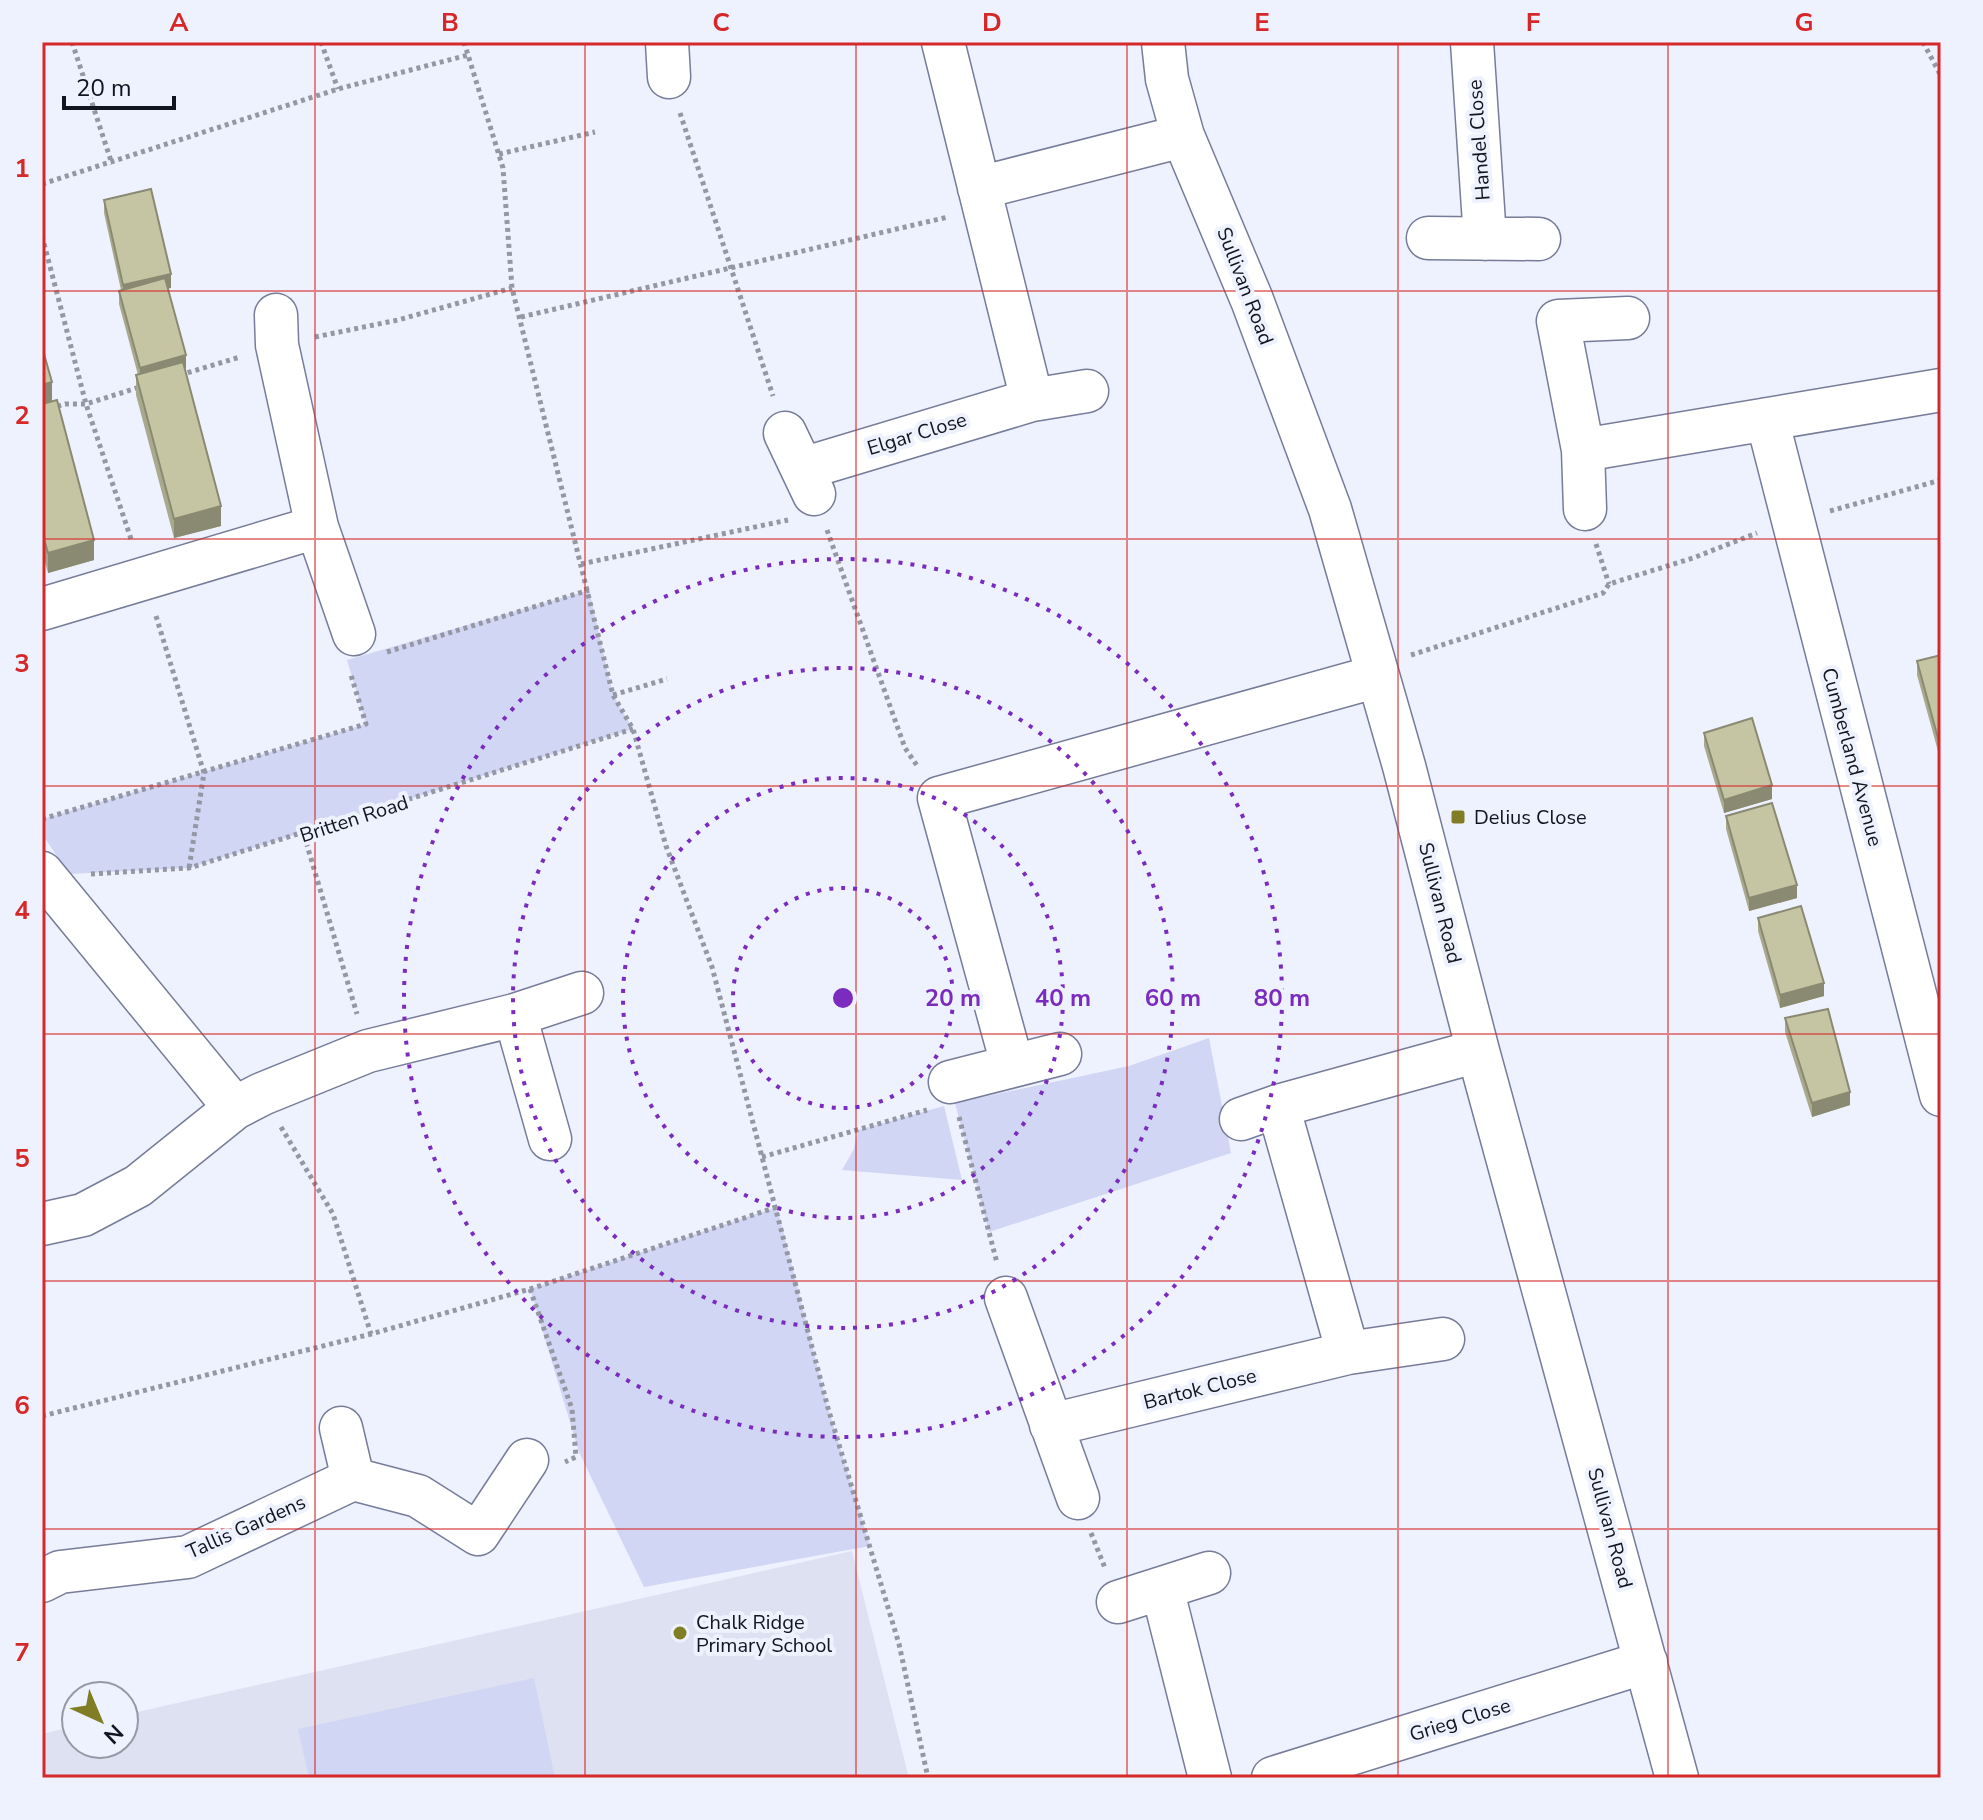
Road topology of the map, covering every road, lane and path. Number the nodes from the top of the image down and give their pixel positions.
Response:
1 (72, 42) edge
2 (321, 42) edge
3 (464, 42) edge
4 (943, 42) edge
5 (1163, 42) edge
6 (1472, 42) edge
7 (1923, 42) edge
8 (468, 55) junction
9 (668, 60) edge
10 (1941, 76) edge
11 (338, 89) junction
12 (595, 132) dead end
13 (1183, 136) junction
14 (499, 154) junction
15 (112, 164) junction
16 (42, 184) edge
17 (982, 198) junction
18 (1428, 238) dead end
19 (1485, 239) junction
20 (1539, 239) dead end
21 (730, 266) junction
22 (512, 288) junction
23 (521, 317) junction
24 (1628, 318) dead end
25 (276, 330) junction
26 (174, 377) edge
27 (145, 386) edge
28 (1941, 390) edge
29 (1087, 391) dead end
30 (1032, 400) junction
31 (42, 411) edge
32 (1767, 419) junction
33 (1583, 450) junction
34 (806, 478) junction
35 (1941, 480) edge
36 (1585, 509) dead end
37 (1817, 515) dead end
38 (317, 527) junction
39 (1765, 529) dead end
40 (581, 564) junction
41 (589, 590) junction
42 (42, 609) edge
43 (362, 649) junction
44 (1394, 666) junction
45 (667, 679) dead end
46 (613, 695) junction
47 (633, 729) junction
48 (939, 798) junction
49 (42, 819) edge
50 (304, 835) junction
51 (42, 873) edge
52 (85, 874) dead end
53 (582, 993) dead end
54 (515, 1015) junction
55 (368, 1051) junction
56 (1478, 1051) junction
57 (1060, 1054) dead end
58 (1012, 1064) junction
59 (952, 1092) junction
60 (1941, 1095) edge
61 (249, 1101) junction
62 (550, 1139) dead end
63 (762, 1157) junction
64 (777, 1207) junction
65 (42, 1224) edge
66 (530, 1289) junction
67 (1006, 1298) joint
68 (371, 1334) junction
69 (1443, 1339) dead end
70 (1348, 1353) junction
71 (42, 1416) edge
72 (1051, 1425) junction
73 (341, 1428) dead end
74 (520, 1472) joint
75 (353, 1479) junction
76 (1078, 1498) joint
77 (1209, 1573) dead end
78 (42, 1581) edge
79 (1162, 1588) junction
80 (1118, 1602) joint
81 (1646, 1662) junction
82 (928, 1778) edge
83 (1210, 1778) edge
84 (1273, 1778) edge
85 (1677, 1778) edge

1 - 15 path
2 - 11 path
3 - 8 path
4 - 17 street
5 - 13 street, Sullivan Road
6 - 19 street, Handel Close
7 - 10 path
8 - 11 path
8 - 14 path
9 - 21 path
11 - 15 path
12 - 14 path
13 - 17 street
13 - 44 street, Sullivan Road
14 - 22 path
15 - 16 path
17 - 21 path
17 - 30 street
18 - 19 street
19 - 20 street
21 - 23 path
21 - 34 path
22 - 23 path
22 - 25 path
23 - 40 path
24 - 33 street
25 - 26 path
25 - 38 street
27 - 31 path
28 - 32 street
29 - 30 street, Elgar Close
30 - 34 street, Elgar Close
32 - 33 street
32 - 60 street, Cumberland Avenue
33 - 36 street
34 - 40 path
34 - 48 path
35 - 37 path
38 - 42 street
38 - 43 street
39 - 44 path
40 - 41 path
41 - 43 path
41 - 46 path
43 - 49 path
44 - 48 street
44 - 56 street, Sullivan Road
45 - 46 path
46 - 47 path
47 - 50 path, Britten Road
47 - 63 path
48 - 58 street
50 - 52 path, Britten Road
50 - 55 path
51 - 61 street
53 - 54 street
54 - 55 street
54 - 62 street
55 - 61 street
56 - 70 street
56 - 81 street, Sullivan Road
57 - 58 street
58 - 59 street
59 - 63 path
59 - 67 path
61 - 65 street
61 - 68 path
63 - 64 path
64 - 66 path
64 - 82 path
66 - 68 path
66 - 74 path
67 - 72 street
68 - 71 path
69 - 70 street, Bartok Close
70 - 72 street, Bartok Close
72 - 76 street
73 - 75 street
74 - 75 street
75 - 78 street, Tallis Gardens
76 - 80 path
77 - 79 street
79 - 80 street
79 - 83 street
81 - 84 street, Grieg Close
81 - 85 street, Sullivan Road

